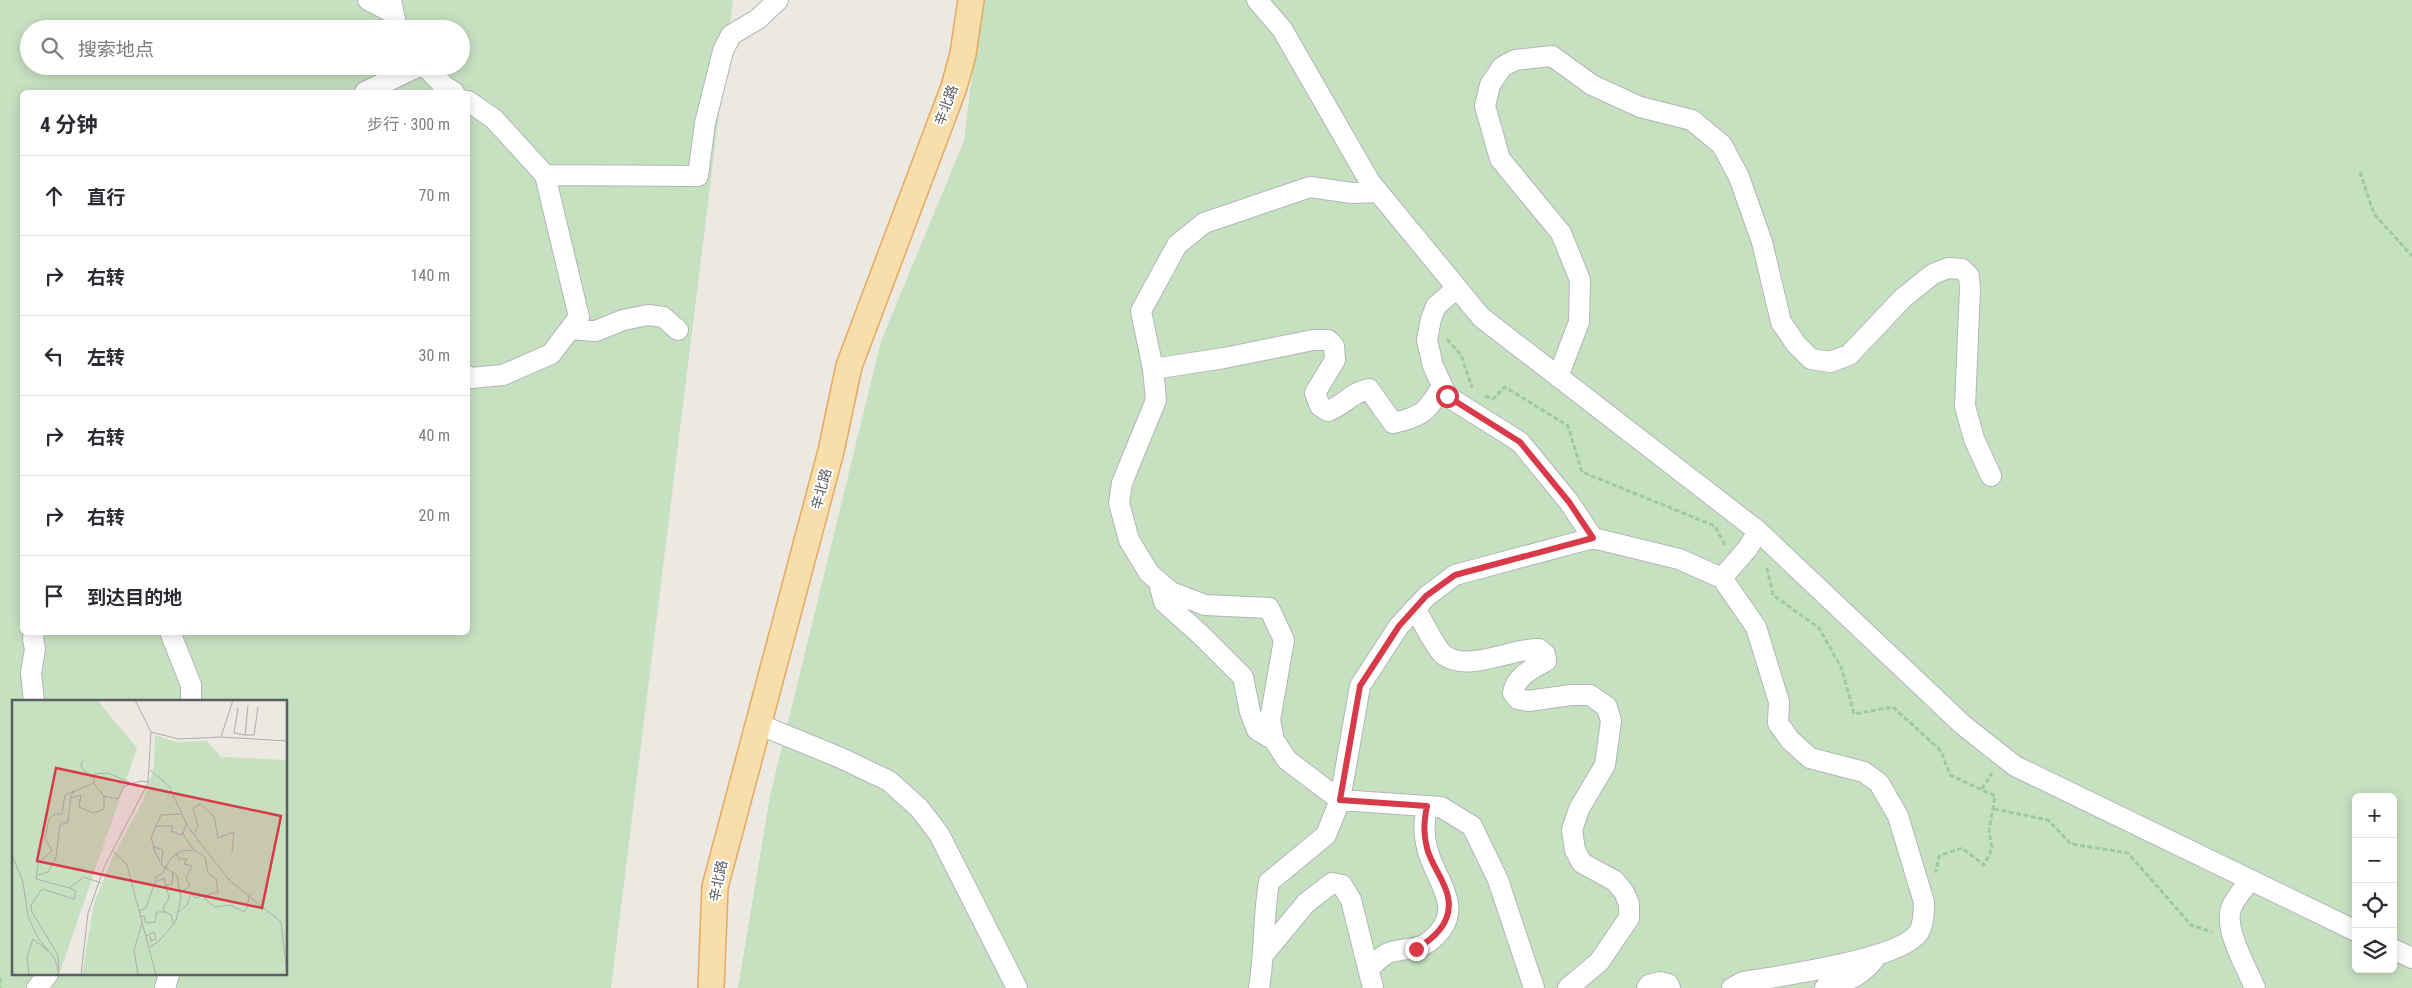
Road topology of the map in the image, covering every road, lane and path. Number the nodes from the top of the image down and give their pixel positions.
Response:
1 (368, 0) edge
2 (778, 0) edge
3 (971, 0) edge
4 (1257, 0) edge
5 (394, 14) edge
6 (400, 75) edge
7 (434, 75) edge
8 (369, 90) edge
9 (451, 90) edge
10 (470, 102) edge
11 (2360, 172) dead end
12 (545, 175) junction
13 (1378, 192) junction
14 (2412, 256) edge
15 (1457, 288) junction
16 (1431, 319) junction
17 (570, 329) junction
18 (678, 330) dead end
19 (1153, 368) junction
20 (470, 377) edge
21 (1558, 377) junction
22 (1442, 386) junction
23 (1991, 476) dead end
24 (1593, 538) junction
25 (1753, 539) junction
26 (1728, 571) junction
27 (1158, 581) junction
28 (1416, 608) junction
29 (34, 635) edge
30 (171, 635) edge
31 (34, 700) edge
32 (191, 700) edge
33 (758, 724) junction
34 (1274, 740) junction
35 (1340, 800) junction
36 (1427, 806) junction
37 (1994, 809) junction
38 (2250, 880) junction
39 (1924, 902) junction
40 (2352, 929) edge
41 (2234, 941) junction
42 (2397, 951) edge
43 (1264, 954) junction
44 (1877, 956) junction
45 (2412, 958) edge
46 (46, 976) edge
47 (0, 978) edge
48 (1371, 978) edge
49 (0, 988) edge
50 (37, 988) edge
51 (711, 988) edge
52 (1017, 988) edge
53 (1259, 988) edge
54 (1534, 988) edge
55 (1568, 988) edge
56 (1647, 988) edge
57 (1670, 988) edge
58 (1732, 988) edge
59 (1825, 988) edge
60 (2255, 988) edge

1 - 5 street
2 - 12 street
3 - 33 main road, 辛北路
4 - 13 street
6 - 8 street
7 - 9 street
10 - 12 street
11 - 14 path
12 - 17 street
13 - 15 street
13 - 19 street
15 - 16 street
15 - 21 street
16 - 22 street
16 - 26 path
17 - 18 street
17 - 20 street
19 - 22 street
19 - 27 street
21 - 23 street
21 - 25 street
22 - 24 street
24 - 26 street
24 - 28 street
25 - 26 street
25 - 37 path
25 - 38 street
26 - 39 street
27 - 34 street
27 - 34 street
28 - 35 street
28 - 55 street
29 - 31 street
30 - 32 street
33 - 51 main road, 辛北路
33 - 52 street
34 - 35 street
35 - 36 street
35 - 43 street
36 - 48 street
36 - 54 street
37 - 39 path
37 - 41 path
38 - 40 street
38 - 41 street
39 - 44 street
41 - 60 street
42 - 45 street
43 - 48 street
43 - 53 street
44 - 58 street
44 - 59 street
46 - 50 street
47 - 49 path
56 - 57 street

